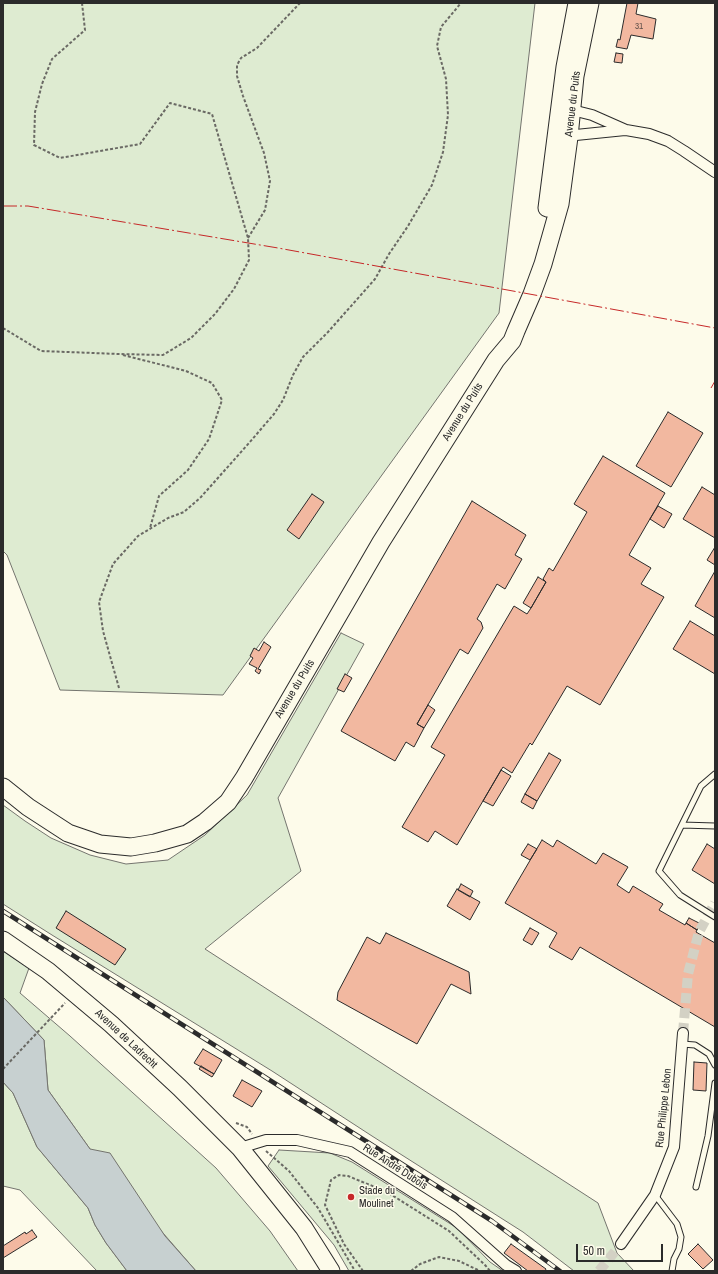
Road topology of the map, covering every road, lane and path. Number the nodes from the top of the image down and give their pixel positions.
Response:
1 (82, 3) edge
2 (300, 3) edge
3 (461, 3) edge
4 (577, 3) edge
5 (590, 3) edge
6 (566, 108) junction
7 (626, 130) junction
8 (562, 136) junction
9 (715, 172) edge
10 (248, 238) junction
11 (3, 328) edge
12 (119, 354) junction
13 (150, 529) junction
14 (119, 688) dead end
15 (715, 774) edge
16 (3, 787) edge
17 (682, 825) junction
18 (715, 826) edge
19 (715, 917) edge
20 (3, 940) edge
21 (52, 1016) dead end
22 (683, 1033) tunnel mouth
23 (682, 1044) junction
24 (715, 1065) edge
25 (3, 1069) edge
26 (715, 1083) edge
27 (258, 1142) junction
28 (240, 1148) junction
29 (696, 1187) dead end
30 (654, 1195) junction
31 (622, 1244) tunnel mouth
32 (331, 1271) edge
33 (355, 1271) edge
34 (363, 1271) edge
35 (411, 1271) edge
36 (480, 1271) edge
37 (490, 1271) edge
38 (516, 1271) edge
39 (672, 1271) edge

1 - 10 path
2 - 10 path
3 - 13 path
4 - 6 main road, Avenue du Puits
5 - 6 main road, Avenue du Puits
6 - 7 street
6 - 8 main road, Avenue du Puits
7 - 8 street
7 - 9 street
8 - 16 main road, Avenue du Puits
10 - 12 path
11 - 12 path
12 - 13 path
13 - 14 path
15 - 17 lane
17 - 18 lane
17 - 19 lane
20 - 28 main road, Avenue de Ladrecht
21 - 25 path
22 - 23 street, Rue Philippe Lebon
23 - 24 lane
23 - 30 street, Rue Philippe Lebon
26 - 29 lane
27 - 28 street, Rue André Dubois
27 - 33 path
27 - 38 street, Rue André Dubois
28 - 32 main road, Avenue de Ladrecht
30 - 31 street, Rue Philippe Lebon
30 - 39 lane
34 - 37 path
35 - 36 path

